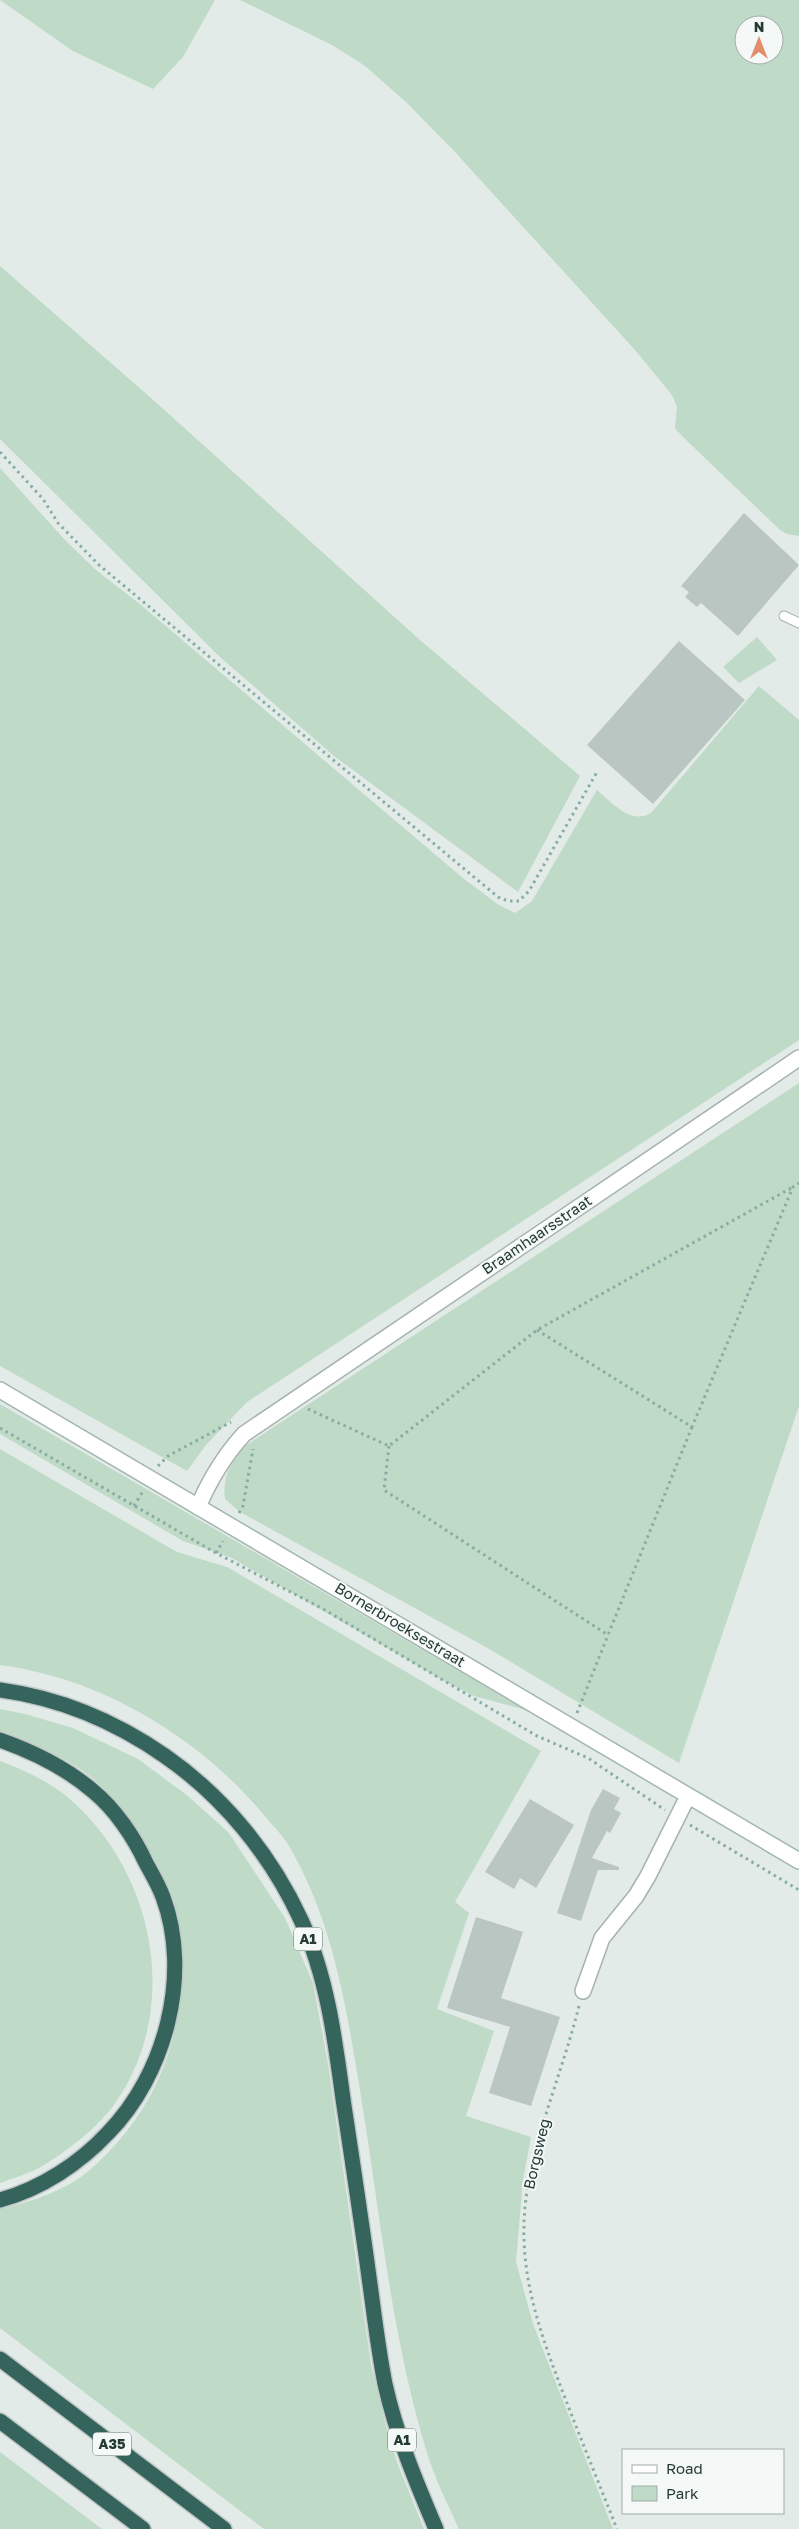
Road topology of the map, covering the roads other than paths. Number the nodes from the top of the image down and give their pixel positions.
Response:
1 (784, 616) dead end
2 (799, 623) edge
3 (799, 1058) edge
4 (0, 1390) edge
5 (198, 1507) junction
6 (0, 1690) edge
7 (0, 1740) edge
8 (688, 1796) junction
9 (799, 1861) edge
10 (584, 1991) road end
11 (0, 2200) edge
12 (0, 2359) edge
13 (0, 2421) edge
14 (143, 2529) edge
15 (224, 2529) edge
16 (436, 2529) edge

1 - 2 lane
3 - 5 street, Braamhaarsstraat
4 - 5 street, Bornerbroeksestraat
5 - 8 street, Bornerbroeksestraat
6 - 16 highway, A1
7 - 11 highway
8 - 9 street, Bornerbroeksestraat
8 - 10 street
12 - 15 highway, A35
13 - 14 highway

